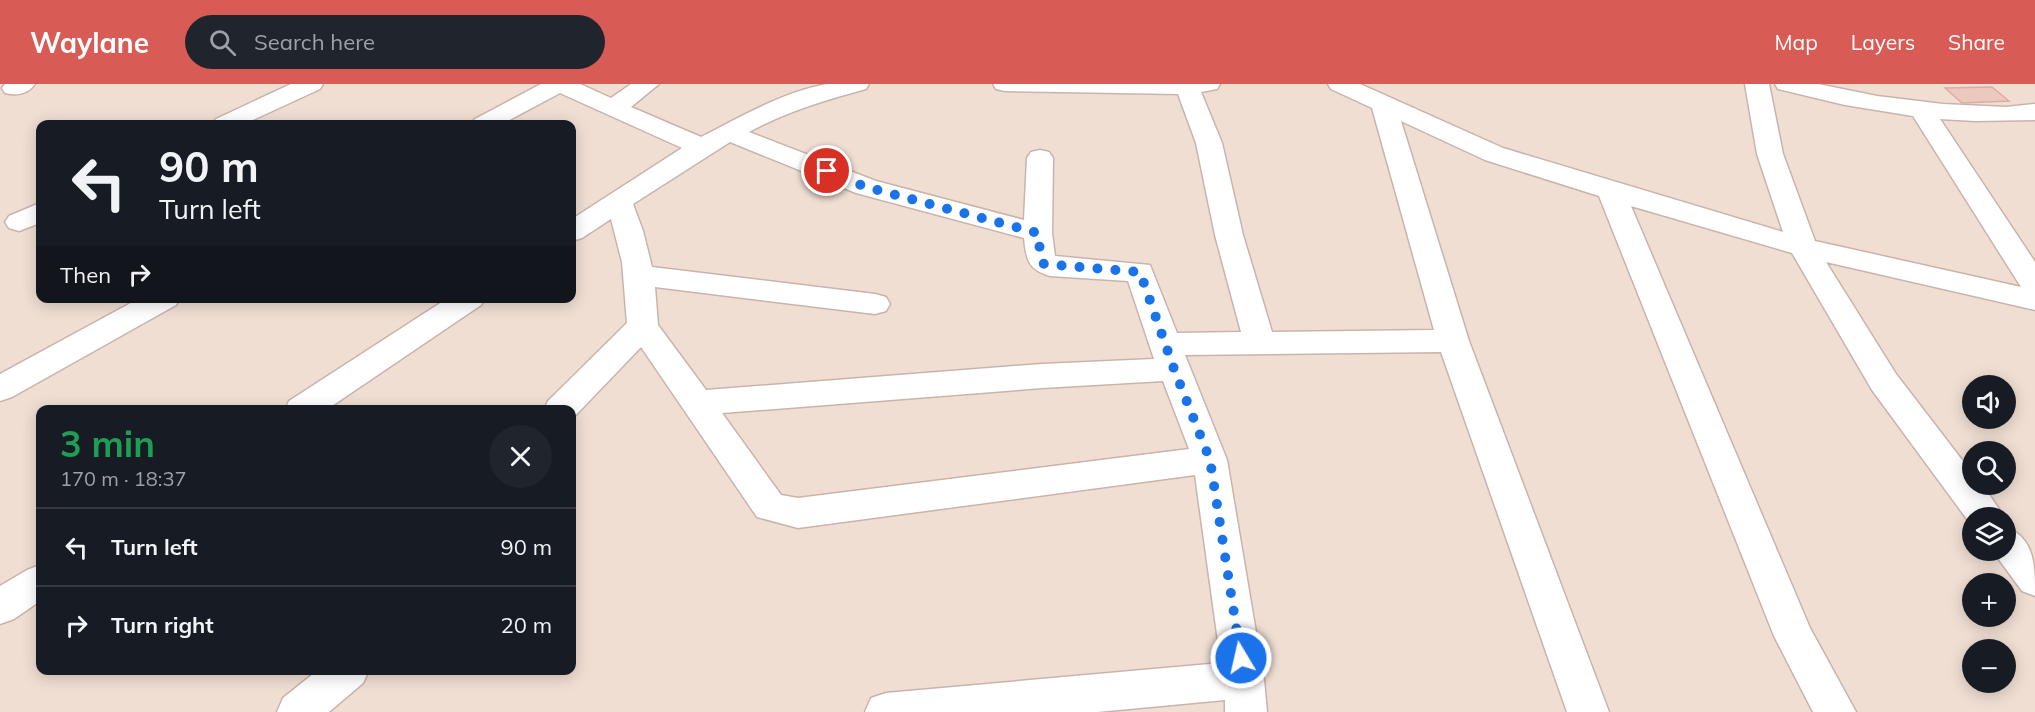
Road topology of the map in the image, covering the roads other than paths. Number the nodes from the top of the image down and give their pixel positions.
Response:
1 (311, 84) edge
2 (559, 84) edge
3 (647, 84) edge
4 (857, 84) edge
5 (1005, 84) edge
6 (1340, 84) edge
7 (1757, 84) edge
8 (1787, 84) edge
9 (1198, 86) edge
10 (1384, 105) junction
11 (613, 108) junction
12 (1920, 108) junction
13 (2032, 115) edge
14 (234, 120) edge
15 (492, 120) edge
16 (729, 133) junction
17 (701, 147) junction
18 (1040, 158) dead end
19 (1611, 191) junction
20 (618, 201) junction
21 (576, 229) edge
22 (1038, 233) junction
23 (1803, 247) junction
24 (638, 275) junction
25 (2035, 285) edge
26 (2035, 300) edge
27 (156, 303) edge
28 (462, 303) edge
29 (875, 304) dead end
30 (643, 326) junction
31 (1453, 341) junction
32 (1260, 344) junction
33 (1170, 357) junction
34 (0, 389) edge
35 (697, 403) junction
36 (309, 405) edge
37 (565, 405) edge
38 (1210, 460) junction
39 (1979, 507) edge
40 (2016, 555) edge
41 (2035, 580) edge
42 (36, 584) edge
43 (0, 608) edge
44 (343, 675) edge
45 (1245, 696) edge
46 (298, 712) edge
47 (886, 712) edge
48 (1588, 712) edge
49 (1835, 712) edge

1 - 14 street
2 - 11 street
2 - 15 street
3 - 11 street
4 - 16 street
5 - 9 street
6 - 10 street
7 - 23 street
8 - 12 street
9 - 32 street
10 - 19 street
10 - 31 street
11 - 17 street
12 - 13 street
12 - 25 street
16 - 17 street
16 - 22 street
17 - 20 street
18 - 22 street
19 - 23 street
19 - 49 street
20 - 21 street
20 - 24 street
22 - 33 street
23 - 26 street
23 - 39 street
24 - 29 street
24 - 30 street
27 - 34 street
28 - 36 street
30 - 35 street
30 - 37 street
31 - 32 street
31 - 48 street
32 - 33 street
33 - 35 street
33 - 38 street
35 - 38 street
38 - 45 street
40 - 41 street
42 - 43 street
44 - 46 street
45 - 47 street

